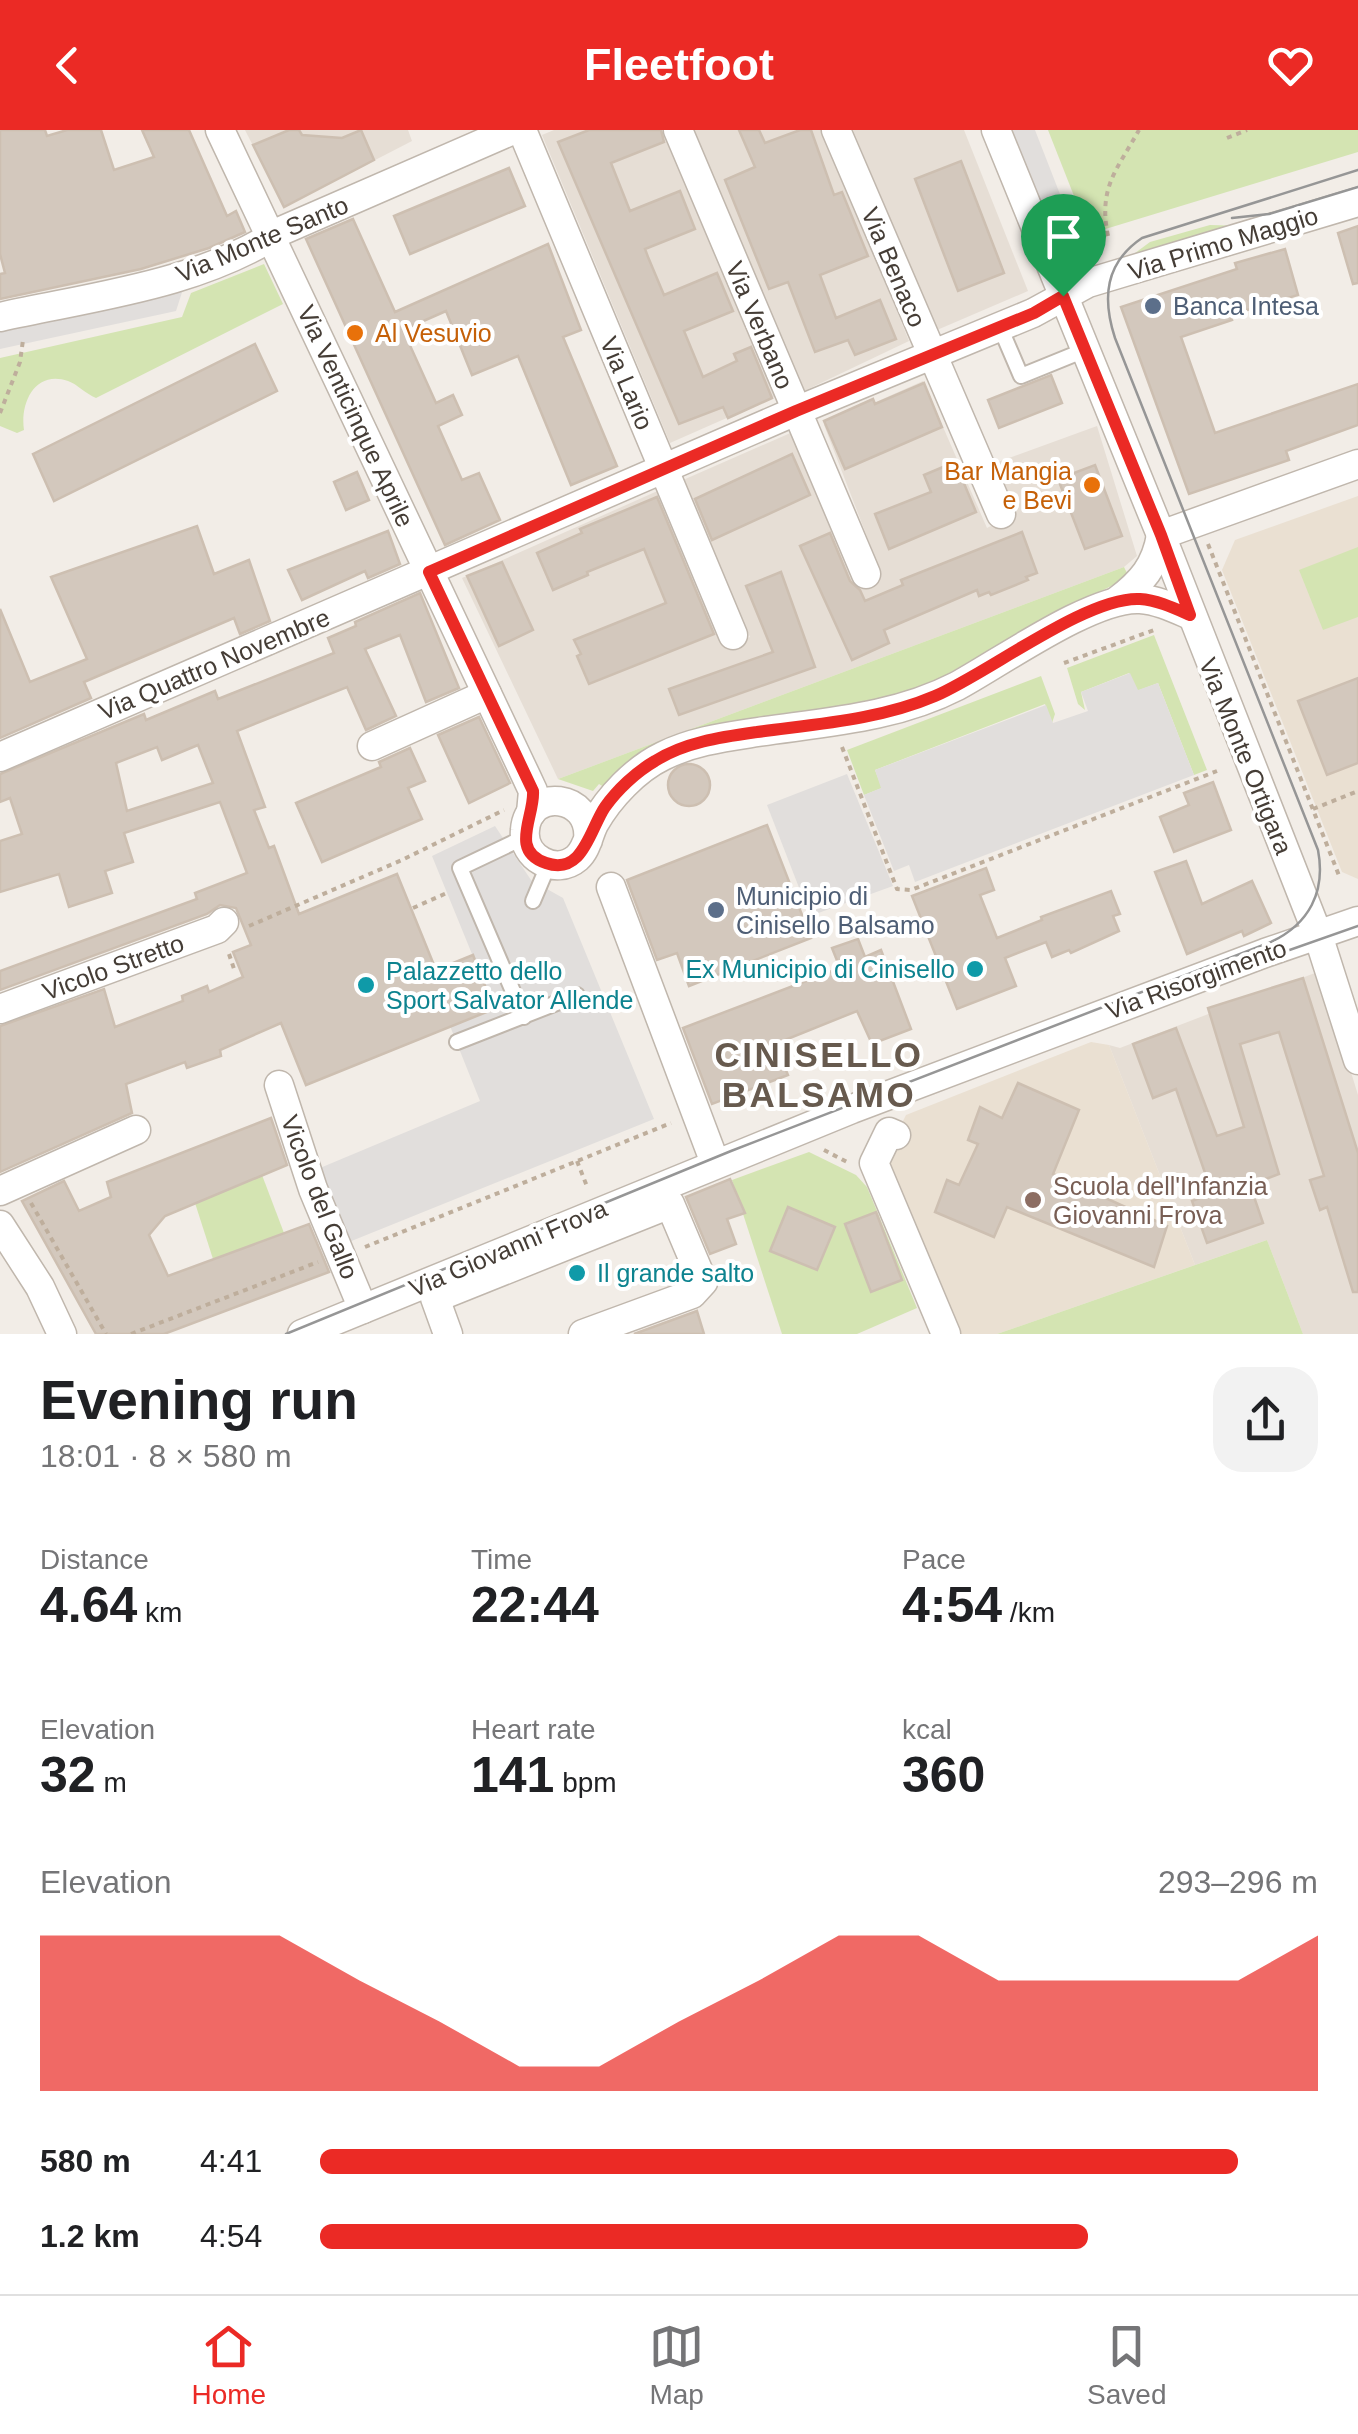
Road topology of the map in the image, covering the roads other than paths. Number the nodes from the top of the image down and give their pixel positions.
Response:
1 (220, 130) edge
2 (513, 130) edge
3 (522, 130) edge
4 (678, 130) edge
5 (836, 130) edge
6 (996, 130) edge
7 (479, 137) edge
8 (1358, 202) edge
9 (272, 237) junction
10 (1063, 296) junction
11 (13, 314) edge
12 (1000, 327) junction
13 (1085, 350) junction
14 (932, 354) junction
15 (796, 411) junction
16 (1358, 464) edge
17 (663, 469) junction
18 (1000, 514) dead end
19 (1161, 535) junction
20 (429, 572) junction
21 (866, 574) dead end
22 (1118, 601) junction
23 (1190, 615) junction
24 (733, 635) dead end
25 (487, 694) junction
26 (372, 746) dead end
27 (0, 757) edge
28 (522, 819) junction
29 (588, 840) junction
30 (552, 865) junction
31 (611, 887) dead end
32 (533, 901) dead end
33 (1358, 921) edge
34 (231, 926) road end
35 (1318, 936) junction
36 (576, 995) dead end
37 (0, 1009) edge
38 (524, 1018) junction
39 (458, 1042) dead end
40 (1358, 1060) edge
41 (278, 1085) dead end
42 (136, 1130) dead end
43 (896, 1135) dead end
44 (715, 1163) junction
45 (0, 1191) edge
46 (0, 1225) edge
47 (363, 1309) junction
48 (62, 1334) edge
49 (302, 1334) edge
50 (448, 1334) edge
51 (582, 1334) edge
52 (946, 1334) edge

1 - 9 street, Via Venticinque Aprile
2 - 7 street, Via Monte Santo
3 - 17 street, Via Lario
4 - 15 street, Via Verbano
5 - 14 street, Via Benaco
6 - 10 street, Via Monte Ortigara
7 - 9 street, Via Monte Santo
8 - 10 street, Via Primo Maggio
9 - 11 street, Via Monte Santo
9 - 20 street, Via Venticinque Aprile
10 - 12 street, Via Primo Maggio
10 - 13 street, Via Monte Ortigara
12 - 13 lane
12 - 14 street, Via Primo Maggio
13 - 19 street, Via Monte Ortigara
14 - 15 street, Via Primo Maggio
14 - 18 street, Via Benaco
15 - 17 street, Via Primo Maggio
15 - 21 street, Via Verbano
16 - 19 street
17 - 20 street, Via Primo Maggio
17 - 24 street, Via Lario
19 - 22 street
19 - 23 street, Via Monte Ortigara
20 - 25 street, Via Venticinque Aprile
20 - 27 street, Via Quattro Novembre
22 - 23 street
22 - 29 street
23 - 35 street, Via Monte Ortigara
25 - 26 street
25 - 28 street, Via Venticinque Aprile
28 - 29 street
28 - 30 street
28 - 38 lane
29 - 30 street
30 - 32 lane
31 - 44 street
33 - 35 street, Via Risorgimento
34 - 37 street, Vicolo Stretto
35 - 40 street, Via Monte Ortigara
35 - 44 street, Via Risorgimento
36 - 38 lane
38 - 39 lane
41 - 47 street, Vicolo del Gallo
42 - 45 street
43 - 52 street
44 - 47 street, Via Giovanni Frova
46 - 48 street
47 - 49 street, Via Giovanni Frova
50 - 51 street

